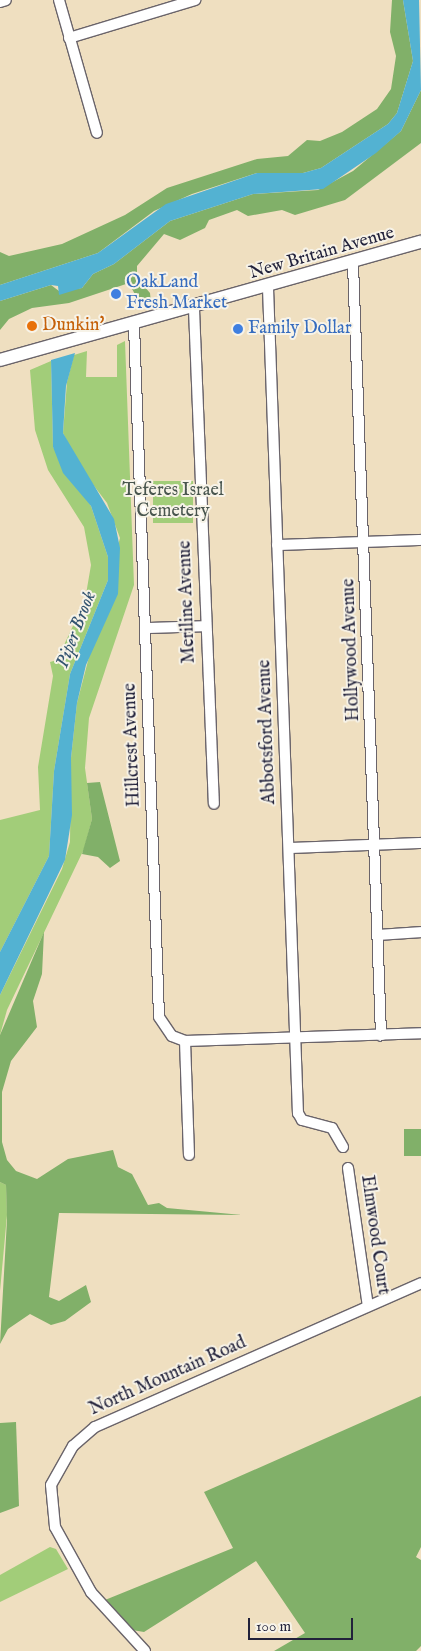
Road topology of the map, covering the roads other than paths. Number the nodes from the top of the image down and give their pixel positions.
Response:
1 (6, 0) edge
2 (59, 0) edge
3 (195, 0) edge
4 (0, 2) edge
5 (175, 3) edge
6 (69, 38) junction
7 (97, 134) dead end
8 (421, 242) edge
9 (353, 264) junction
10 (268, 288) junction
11 (194, 309) junction
12 (134, 325) junction
13 (0, 360) edge
14 (421, 540) edge
15 (364, 542) junction
16 (277, 545) junction
17 (205, 626) junction
18 (146, 628) junction
19 (214, 804) dead end
20 (421, 843) edge
21 (376, 844) junction
22 (289, 848) junction
23 (421, 932) edge
24 (379, 934) junction
25 (421, 1034) edge
26 (381, 1035) junction
27 (295, 1038) junction
28 (185, 1041) junction
29 (343, 1148) dead end
30 (189, 1155) dead end
31 (348, 1168) dead end
32 (421, 1283) edge
33 (368, 1306) junction
34 (145, 1651) edge

1 - 4 street
2 - 6 street
3 - 5 street
5 - 6 street
6 - 7 street
8 - 9 main road, New Britain Avenue
9 - 10 main road, New Britain Avenue
9 - 15 street, Hollywood Avenue
10 - 11 main road, New Britain Avenue
10 - 16 street, Abbotsford Avenue
11 - 12 main road, New Britain Avenue
11 - 17 street, Meriline Avenue
12 - 13 main road, New Britain Avenue
12 - 18 street, Hillcrest Avenue
14 - 15 street
15 - 16 street
15 - 21 street, Hollywood Avenue
16 - 22 street, Abbotsford Avenue
17 - 18 street
17 - 19 street, Meriline Avenue
18 - 28 street, Hillcrest Avenue
20 - 21 street
21 - 22 street
21 - 24 street, Hollywood Avenue
22 - 27 street, Abbotsford Avenue
23 - 24 street
24 - 26 street, Hollywood Avenue
25 - 26 street
26 - 27 street
27 - 28 street
27 - 29 street, Abbotsford Avenue
28 - 30 street
31 - 33 street, Elmwood Court
32 - 33 street, North Mountain Road
33 - 34 street, North Mountain Road

